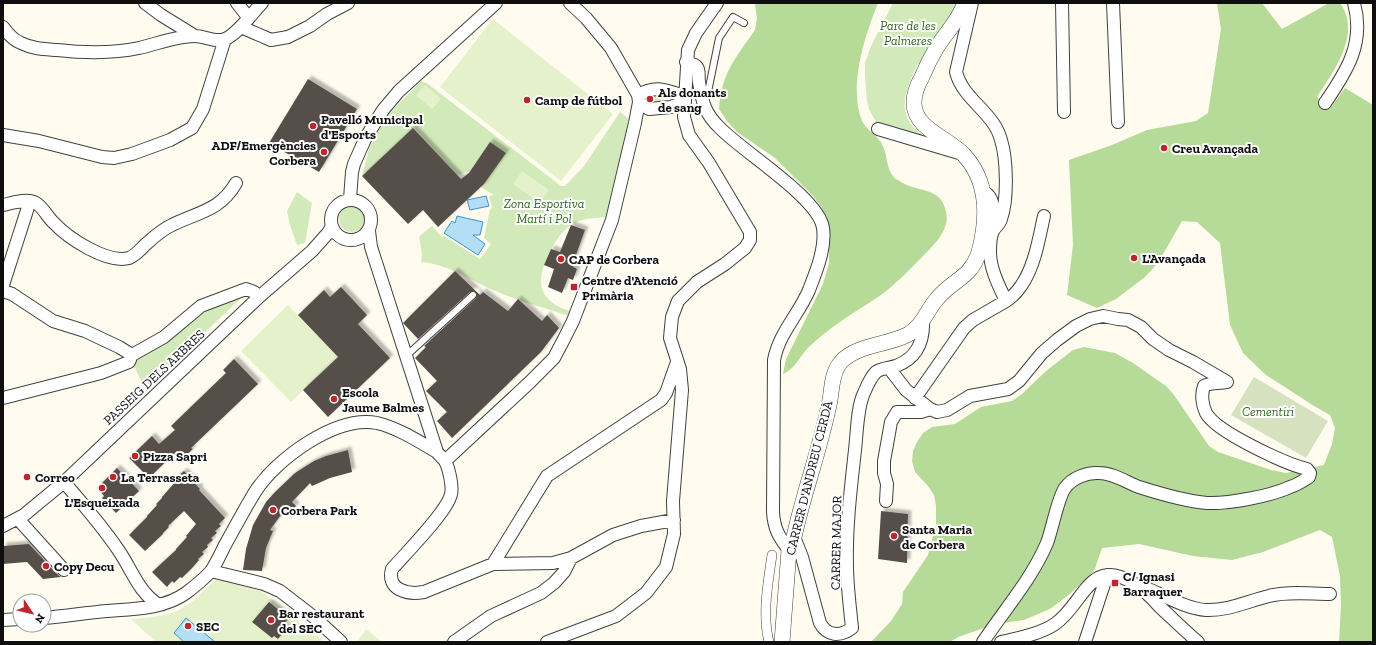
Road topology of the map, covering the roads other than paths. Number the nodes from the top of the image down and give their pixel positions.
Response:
1 (145, 3) edge
2 (237, 3) edge
3 (262, 3) edge
4 (348, 3) edge
5 (496, 3) edge
6 (570, 3) edge
7 (709, 3) edge
8 (717, 3) edge
9 (965, 3) edge
10 (972, 3) edge
11 (1062, 3) edge
12 (1114, 3) edge
13 (1354, 3) edge
14 (248, 17) junction
15 (744, 23) dead end
16 (702, 24) junction
17 (241, 27) junction
18 (3, 28) edge
19 (195, 36) junction
20 (225, 39) junction
21 (686, 62) junction
22 (639, 99) junction
23 (685, 99) junction
24 (703, 99) junction
25 (1325, 103) dead end
26 (671, 107) junction
27 (1064, 112) dead end
28 (684, 117) junction
29 (1118, 122) dead end
30 (878, 129) dead end
31 (3, 135) edge
32 (963, 154) junction
33 (236, 183) dead end
34 (984, 192) junction
35 (350, 199) junction
36 (30, 201) junction
37 (3, 205) edge
38 (1044, 216) dead end
39 (332, 226) junction
40 (369, 230) junction
41 (993, 231) junction
42 (341, 237) junction
43 (320, 243) junction
44 (3, 285) edge
45 (3, 291) edge
46 (473, 295) dead end
47 (259, 297) junction
48 (1006, 301) junction
49 (923, 320) junction
50 (132, 355) junction
51 (406, 356) junction
52 (677, 361) junction
53 (888, 368) junction
54 (3, 398) edge
55 (915, 398) junction
56 (930, 409) junction
57 (430, 428) junction
58 (416, 439) junction
59 (441, 457) junction
60 (64, 482) junction
61 (886, 501) dead end
62 (18, 519) junction
63 (674, 520) junction
64 (3, 526) edge
65 (792, 544) junction
66 (772, 555) dead end
67 (571, 558) junction
68 (493, 564) junction
69 (64, 570) dead end
70 (211, 571) junction
71 (1107, 575) junction
72 (1134, 583) junction
73 (1330, 594) dead end
74 (159, 605) junction
75 (52, 617) edge
76 (341, 642) edge
77 (454, 642) edge
78 (547, 642) edge
79 (769, 642) edge
80 (782, 642) edge
81 (983, 642) edge
82 (1001, 642) edge
83 (1085, 642) edge
84 (1198, 642) edge

1 - 19 street
2 - 14 street
3 - 14 street
4 - 17 street
5 - 35 street
6 - 22 street
7 - 16 street
8 - 16 street
9 - 32 street
10 - 41 street
11 - 27 street
12 - 29 street
13 - 25 street
14 - 17 street
15 - 24 lane
16 - 21 street
17 - 20 street
18 - 19 street
19 - 20 street
20 - 31 street
21 - 23 street
21 - 24 street
22 - 23 street
22 - 26 street
22 - 59 street
23 - 26 street
23 - 28 street
24 - 65 street
26 - 28 street
28 - 52 street
30 - 32 street
32 - 34 street
33 - 36 street
34 - 41 street
34 - 49 street, CARRER D'ANDREU CERDÀ
35 - 39 street
35 - 40 street
36 - 37 street
36 - 44 street
38 - 48 street
39 - 42 street
39 - 43 street, PASSEIG DELS ARBRES
40 - 42 street
40 - 51 street
41 - 48 street
42 - 43 street, PASSEIG DELS ARBRES
43 - 47 street, PASSEIG DELS ARBRES
45 - 50 street
46 - 51 lane
47 - 50 street
47 - 60 street, PASSEIG DELS ARBRES
48 - 55 street
49 - 53 street
49 - 65 street, CARRER D'ANDREU CERDÀ
50 - 54 street
51 - 57 street
52 - 63 street
52 - 68 street
53 - 55 street
53 - 65 street, CARRER MAJOR
55 - 56 street
56 - 61 street
56 - 81 street
57 - 58 street
57 - 59 street
58 - 59 street
58 - 70 street
59 - 68 street
60 - 62 street, PASSEIG DELS ARBRES
60 - 74 street
62 - 64 street, PASSEIG DELS ARBRES
62 - 69 street
63 - 67 street
63 - 78 street
65 - 80 street, CARRER D'ANDREU CERDÀ
66 - 79 street
67 - 68 street
67 - 77 street
70 - 74 street
70 - 76 street
71 - 72 street
71 - 82 street
71 - 83 street
72 - 73 street
72 - 84 street
74 - 75 street

